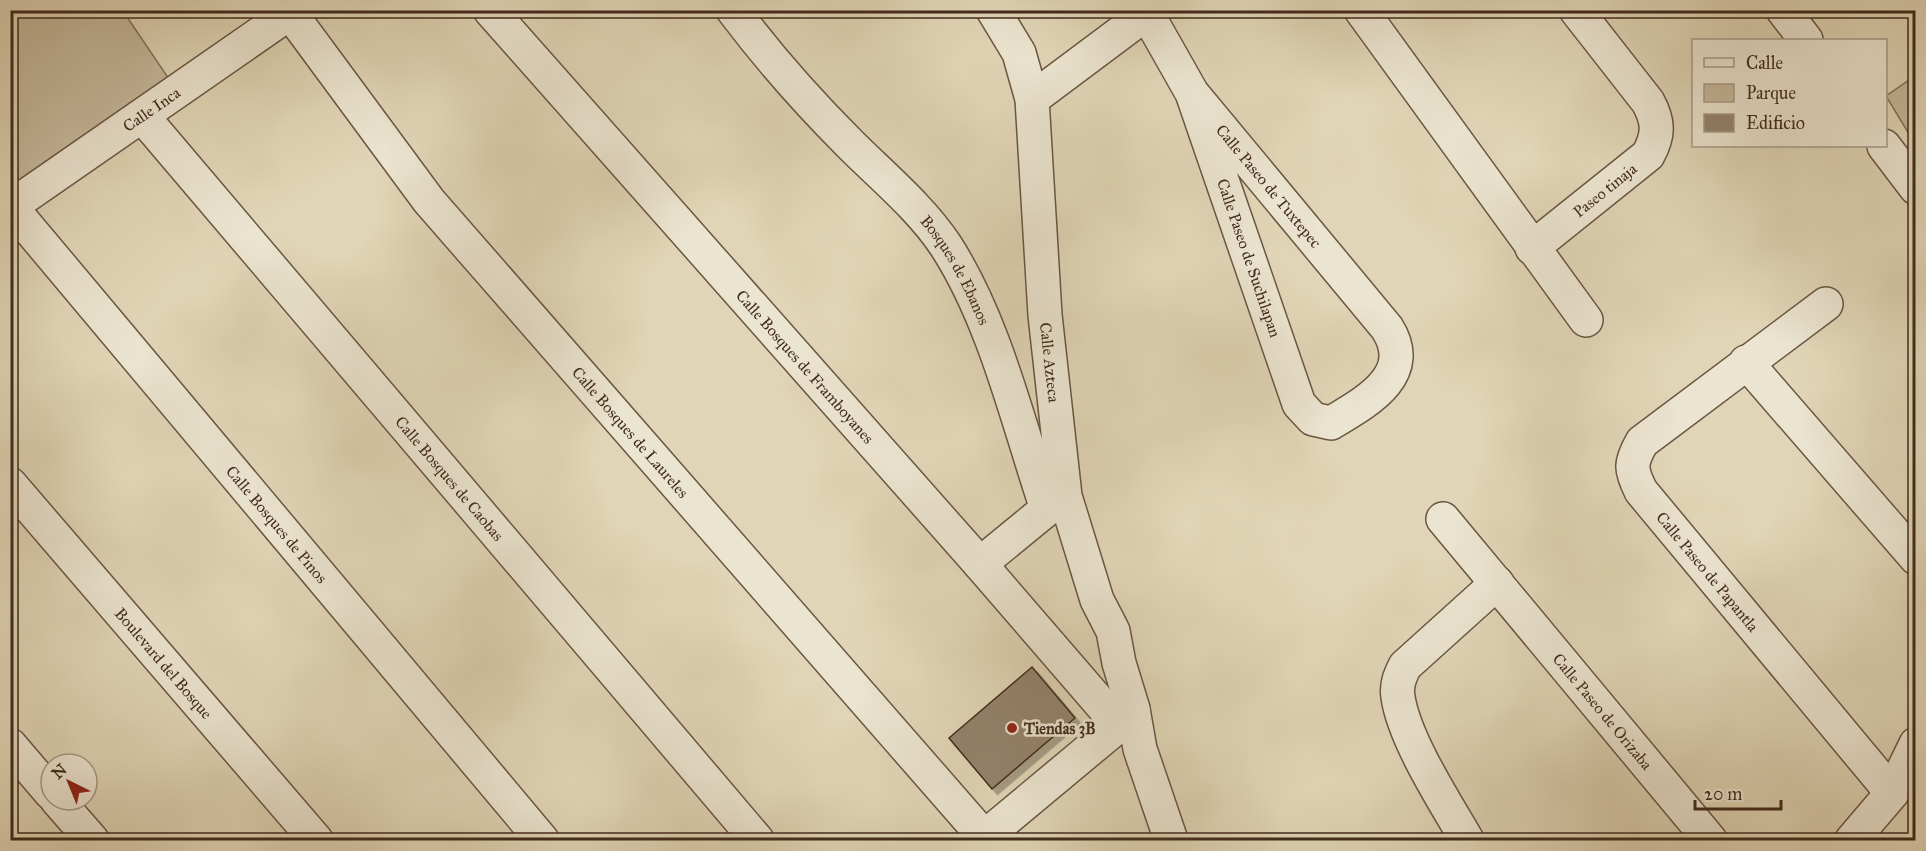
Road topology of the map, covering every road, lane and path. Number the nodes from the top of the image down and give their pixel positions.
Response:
1 (490, 10) edge
2 (733, 10) edge
3 (993, 10) edge
4 (1361, 10) edge
5 (1576, 10) edge
6 (1783, 10) edge
7 (1148, 11) edge
8 (290, 12) edge
9 (1805, 39) edge
10 (1192, 93) junction
11 (1032, 99) junction
12 (143, 117) junction
13 (1885, 147) edge
14 (1916, 188) edge
15 (11, 207) edge
16 (1532, 248) junction
17 (1826, 304) dead end
18 (1586, 320) dead end
19 (1746, 362) junction
20 (1313, 419) joint
21 (10, 484) edge
22 (1056, 503) junction
23 (1443, 519) dead end
24 (1916, 558) edge
25 (980, 564) junction
26 (1497, 583) junction
27 (1126, 717) junction
28 (1916, 744) edge
29 (10, 745) edge
30 (39, 779) edge
31 (1892, 793) junction
32 (68, 812) edge
33 (92, 840) edge
34 (316, 840) edge
35 (542, 840) edge
36 (758, 840) edge
37 (984, 840) edge
38 (1171, 840) edge
39 (1193, 840) edge
40 (1467, 840) edge
41 (1710, 840) edge
42 (1852, 840) edge

1 - 25 street, Calle Bosques de Framboyanes
2 - 22 street, Bosques de Ebanos
3 - 11 street, Calle Azteca
4 - 16 street
5 - 16 street, Paseo tinaja
6 - 9 street
7 - 10 street, Calle Paseo de Tuxtepec
7 - 11 street
8 - 12 street, Calle Inca
8 - 37 street, Calle Bosques de Laureles
10 - 20 street, Calle Paseo de Suchilapan
10 - 20 street, Calle Paseo de Tuxtepec
11 - 22 street, Calle Azteca
12 - 15 street, Calle Inca
12 - 36 street, Calle Bosques de Caobas
13 - 14 street
15 - 35 street, Calle Bosques de Pinos
16 - 18 street
17 - 19 street, Calle Paseo de Papantla
19 - 24 street
19 - 31 street, Calle Paseo de Papantla
21 - 34 street, Boulevard del Bosque
22 - 25 street
22 - 27 street, Calle Azteca
23 - 26 street, Calle Paseo de Orizaba
25 - 27 street, Calle Bosques de Framboyanes
26 - 40 street
26 - 41 street, Calle Paseo de Orizaba
27 - 37 street
27 - 38 street, Calle Azteca
27 - 39 street, Calle Azteca
28 - 31 street
29 - 30 street
31 - 42 street
32 - 33 street

